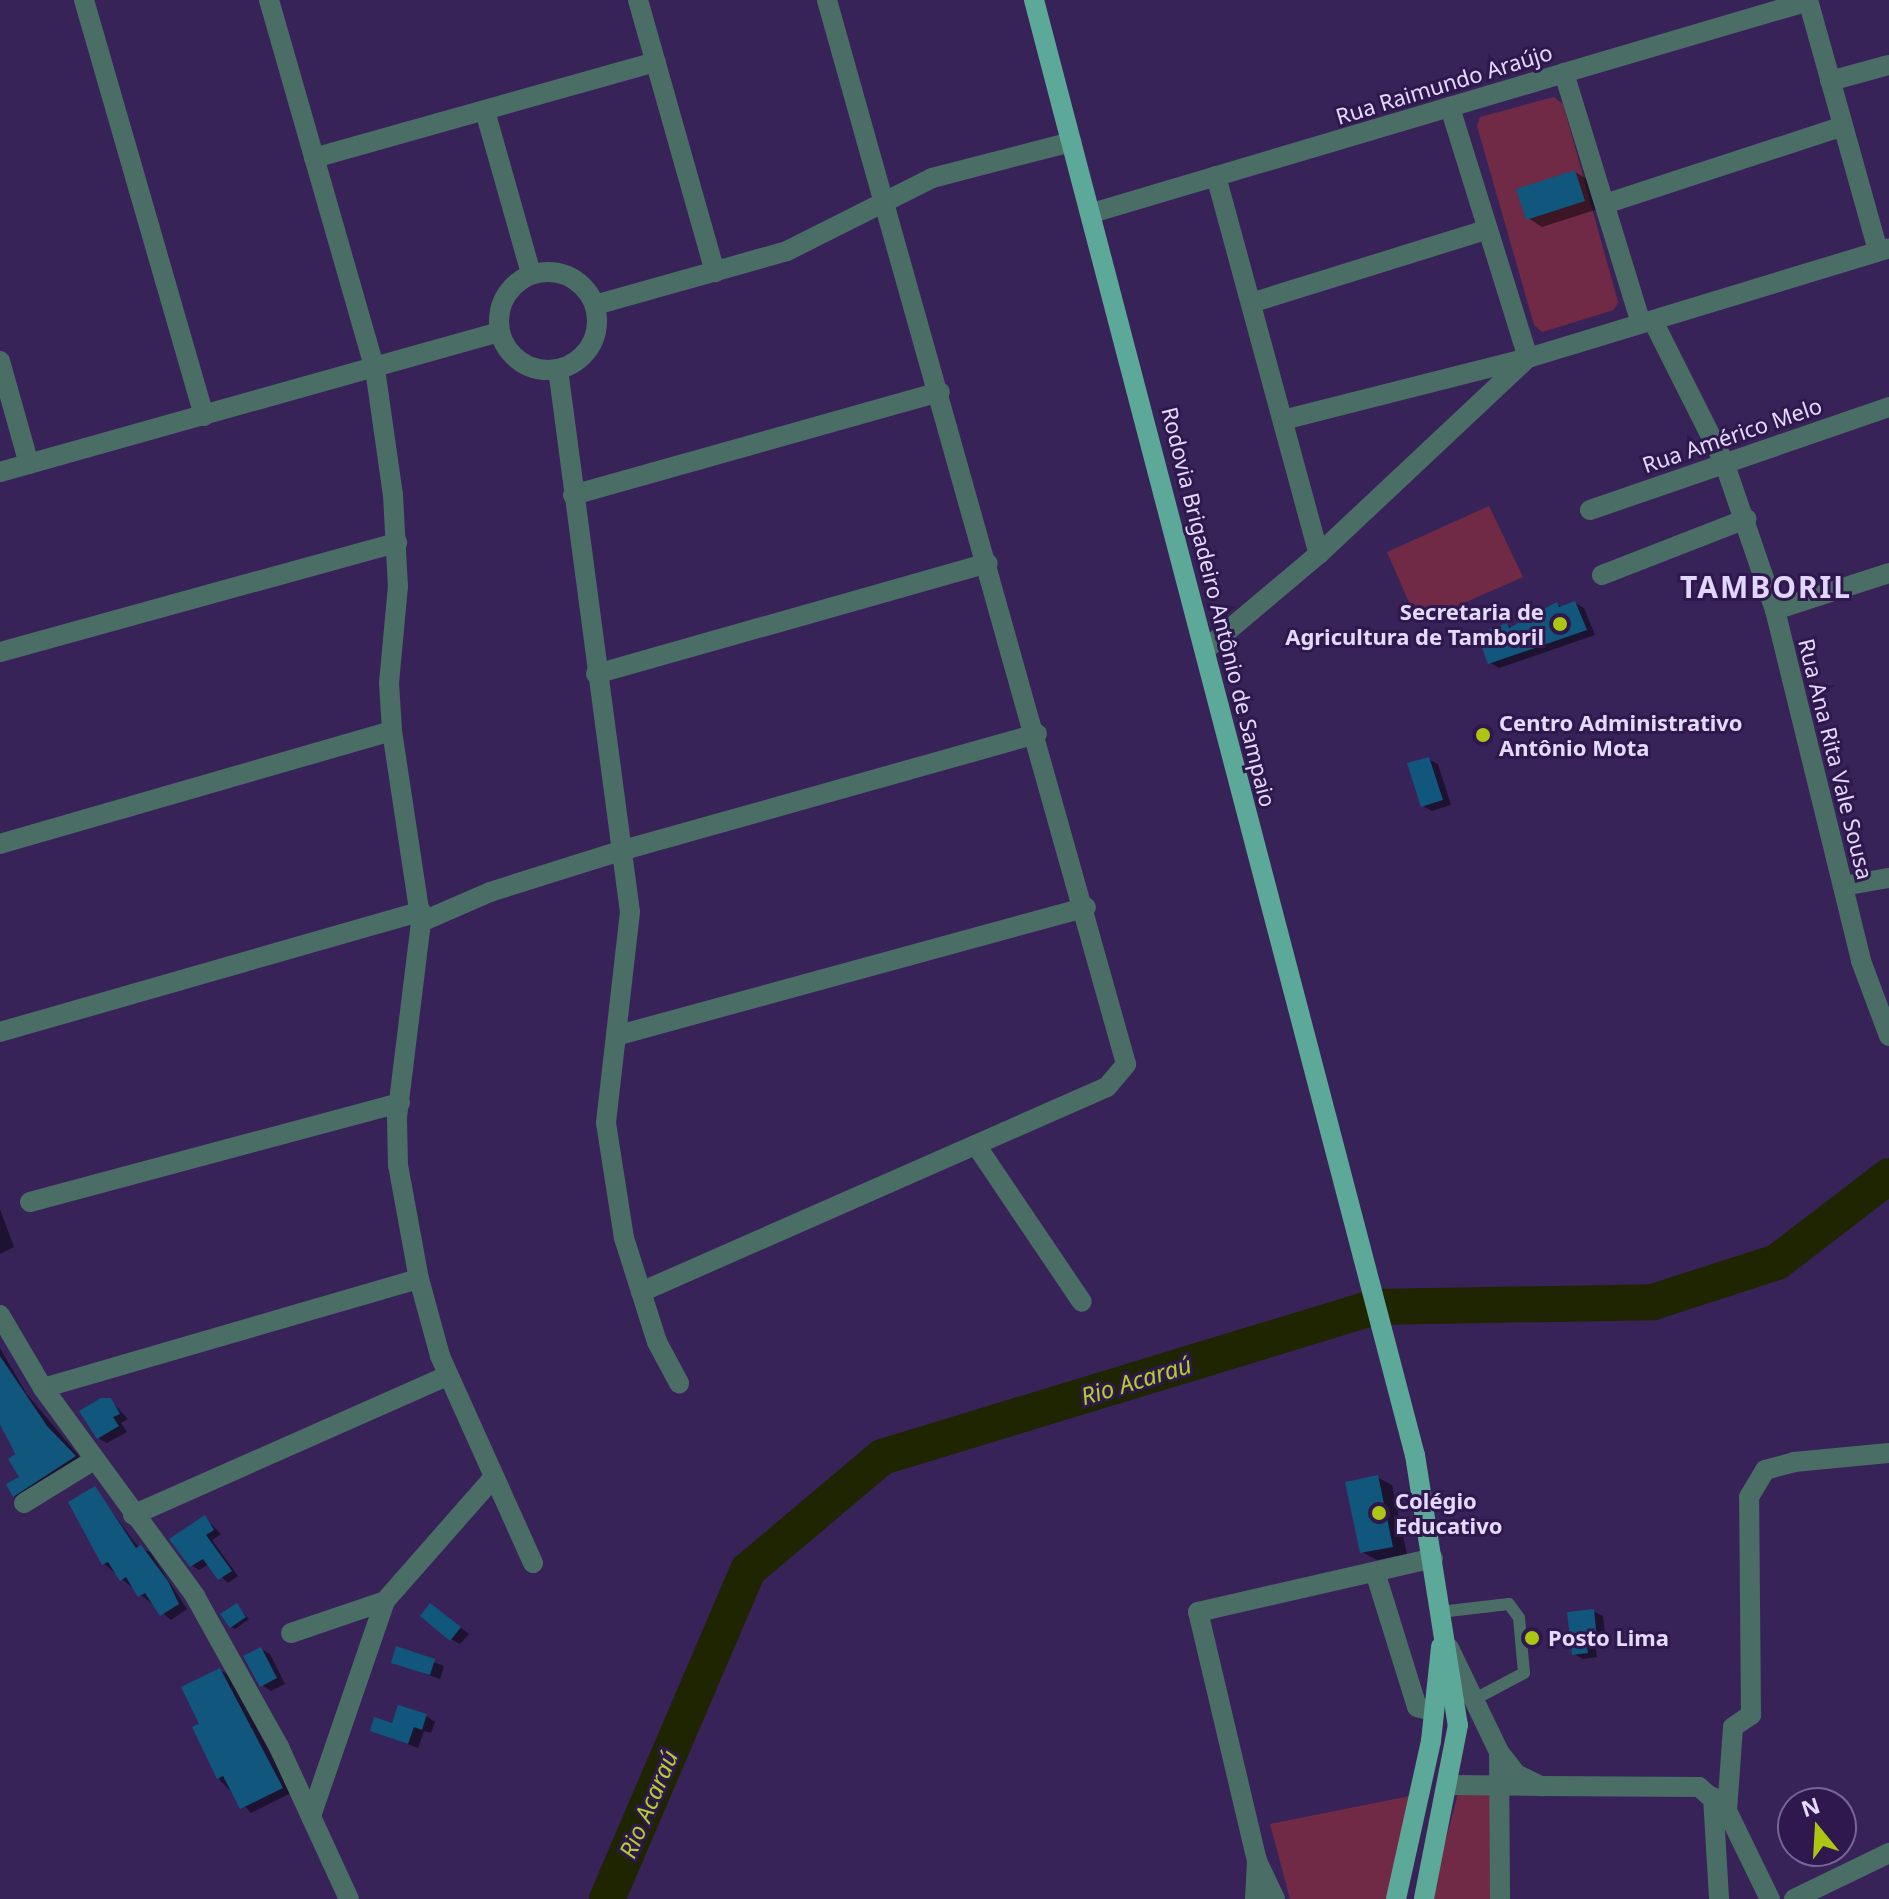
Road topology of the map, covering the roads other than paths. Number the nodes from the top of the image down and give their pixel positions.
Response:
1 (84, 0) edge
2 (269, 0) edge
3 (638, 0) edge
4 (827, 0) edge
5 (1034, 0) edge
6 (1808, 0) edge
7 (656, 62) junction
8 (1889, 65) edge
9 (1564, 73) junction
10 (1830, 81) junction
11 (1450, 107) junction
12 (485, 111) junction
13 (1843, 126) junction
14 (1071, 142) junction
15 (314, 158) junction
16 (1216, 176) junction
17 (885, 199) junction
18 (1605, 204) junction
19 (1092, 213) junction
20 (1488, 229) junction
21 (1883, 250) edge
22 (715, 272) junction
23 (531, 274) junction
24 (1251, 303) junction
25 (595, 305) junction
26 (1647, 322) junction
27 (499, 332) junction
28 (1528, 358) junction
29 (0, 361) edge
30 (375, 369) junction
31 (558, 369) junction
32 (940, 392) junction
33 (1889, 407) edge
34 (204, 416) junction
35 (1283, 420) junction
36 (1724, 462) junction
37 (29, 464) junction
38 (0, 472) edge
39 (573, 495) junction
40 (1590, 510) dead end
41 (1746, 519) junction
42 (397, 543) junction
43 (1319, 554) junction
44 (988, 563) junction
45 (1889, 573) edge
46 (1602, 575) dead end
47 (1775, 610) junction
48 (1206, 649) junction
49 (0, 652) edge
50 (596, 674) junction
51 (392, 731) junction
52 (1037, 734) junction
53 (0, 844) edge
54 (620, 851) junction
55 (1889, 878) edge
56 (1843, 886) junction
57 (1086, 907) junction
58 (421, 916) junction
59 (0, 1032) edge
60 (619, 1035) junction
61 (1889, 1036) edge
62 (400, 1103) junction
63 (976, 1145) junction
64 (30, 1202) dead end
65 (419, 1279) junction
66 (641, 1292) junction
67 (1082, 1302) dead end
68 (0, 1315) edge
69 (447, 1376) junction
70 (679, 1383) dead end
71 (43, 1388) junction
72 (1889, 1453) edge
73 (94, 1460) junction
74 (494, 1477) junction
75 (24, 1503) dead end
76 (133, 1515) junction
77 (1433, 1558) junction
78 (533, 1563) dead end
79 (1375, 1572) junction
80 (385, 1601) junction
81 (1440, 1612) junction
82 (291, 1633) dead end
83 (1443, 1636) junction
84 (1473, 1700) junction
85 (1432, 1711) junction
86 (1499, 1752) junction
87 (1448, 1785) junction
88 (1499, 1785) junction
89 (1541, 1786) junction
90 (1720, 1804) junction
91 (311, 1816) junction
92 (1889, 1853) edge
93 (1257, 1861) junction
94 (349, 1899) edge
95 (1255, 1899) edge
96 (1275, 1899) edge
97 (1396, 1899) edge
98 (1424, 1899) edge
99 (1500, 1899) edge
100 (1719, 1899) edge
101 (1770, 1899) edge
102 (1794, 1899) edge

1 - 34 street
2 - 15 street
3 - 7 street
4 - 17 street
5 - 14 main road, Rodovia Brigadeiro Antônio de Sampaio
6 - 9 street, Rua Raimundo Araújo
6 - 10 street
7 - 12 street
7 - 22 street
8 - 10 street
9 - 11 street, Rua Raimundo Araújo
9 - 18 street, Rua Ana Rita Vale Sousa
10 - 13 street
11 - 16 street, Rua Raimundo Araújo
11 - 20 street
12 - 15 street
12 - 23 street
13 - 18 street
13 - 21 street
14 - 17 street
14 - 19 main road, Rodovia Brigadeiro Antônio de Sampaio
15 - 30 street
16 - 19 street, Rua Raimundo Araújo
16 - 24 street
17 - 22 street
17 - 32 street
18 - 26 street, Rua Ana Rita Vale Sousa
19 - 48 main road, Rodovia Brigadeiro Antônio de Sampaio
20 - 24 street
20 - 28 street
21 - 26 street
22 - 25 street
23 - 25 street
23 - 27 street
24 - 35 street
25 - 31 street
26 - 28 street
26 - 36 street, Rua Ana Rita Vale Sousa
27 - 30 street
27 - 31 street
28 - 35 street
28 - 43 street
29 - 37 street
30 - 34 street
30 - 42 street
31 - 39 street
32 - 39 street
32 - 44 street
33 - 36 street, Rua Américo Melo
34 - 37 street
35 - 43 street
36 - 40 street, Rua Américo Melo
36 - 41 street, Rua Ana Rita Vale Sousa
37 - 38 street
39 - 50 street
41 - 46 street
41 - 47 street, Rua Ana Rita Vale Sousa
42 - 49 street
42 - 51 street
43 - 48 street
44 - 50 street
44 - 52 street
45 - 47 street
47 - 56 street, Rua Ana Rita Vale Sousa
48 - 77 main road, Rodovia Brigadeiro Antônio de Sampaio
50 - 54 street
51 - 53 street
51 - 58 street
52 - 54 street
52 - 57 street
54 - 58 street
54 - 60 street
55 - 56 street
56 - 61 street, Rua Ana Rita Vale Sousa
57 - 60 street
57 - 63 street
58 - 59 street
58 - 62 street
60 - 66 street
62 - 64 street
62 - 65 street
63 - 66 street
63 - 67 street
65 - 69 street
65 - 71 street
66 - 70 street
68 - 71 street
69 - 74 street
69 - 76 street
71 - 73 street
72 - 90 street
73 - 75 street
73 - 76 street
74 - 78 street
74 - 80 street
76 - 91 street
77 - 79 street
77 - 81 main road, Rodovia Brigadeiro Antônio de Sampaio
79 - 85 street
79 - 93 street
80 - 82 street
80 - 91 street
81 - 83 main road, Rodovia Brigadeiro Antônio de Sampaio
81 - 84 lane
83 - 84 street
83 - 85 main road
83 - 87 main road
84 - 86 street
85 - 97 main road
86 - 88 street
86 - 89 street
87 - 88 street
87 - 98 main road
88 - 89 street
88 - 99 street
89 - 90 street
90 - 100 street
90 - 101 street
91 - 94 street
92 - 102 street
93 - 95 street
93 - 96 street

